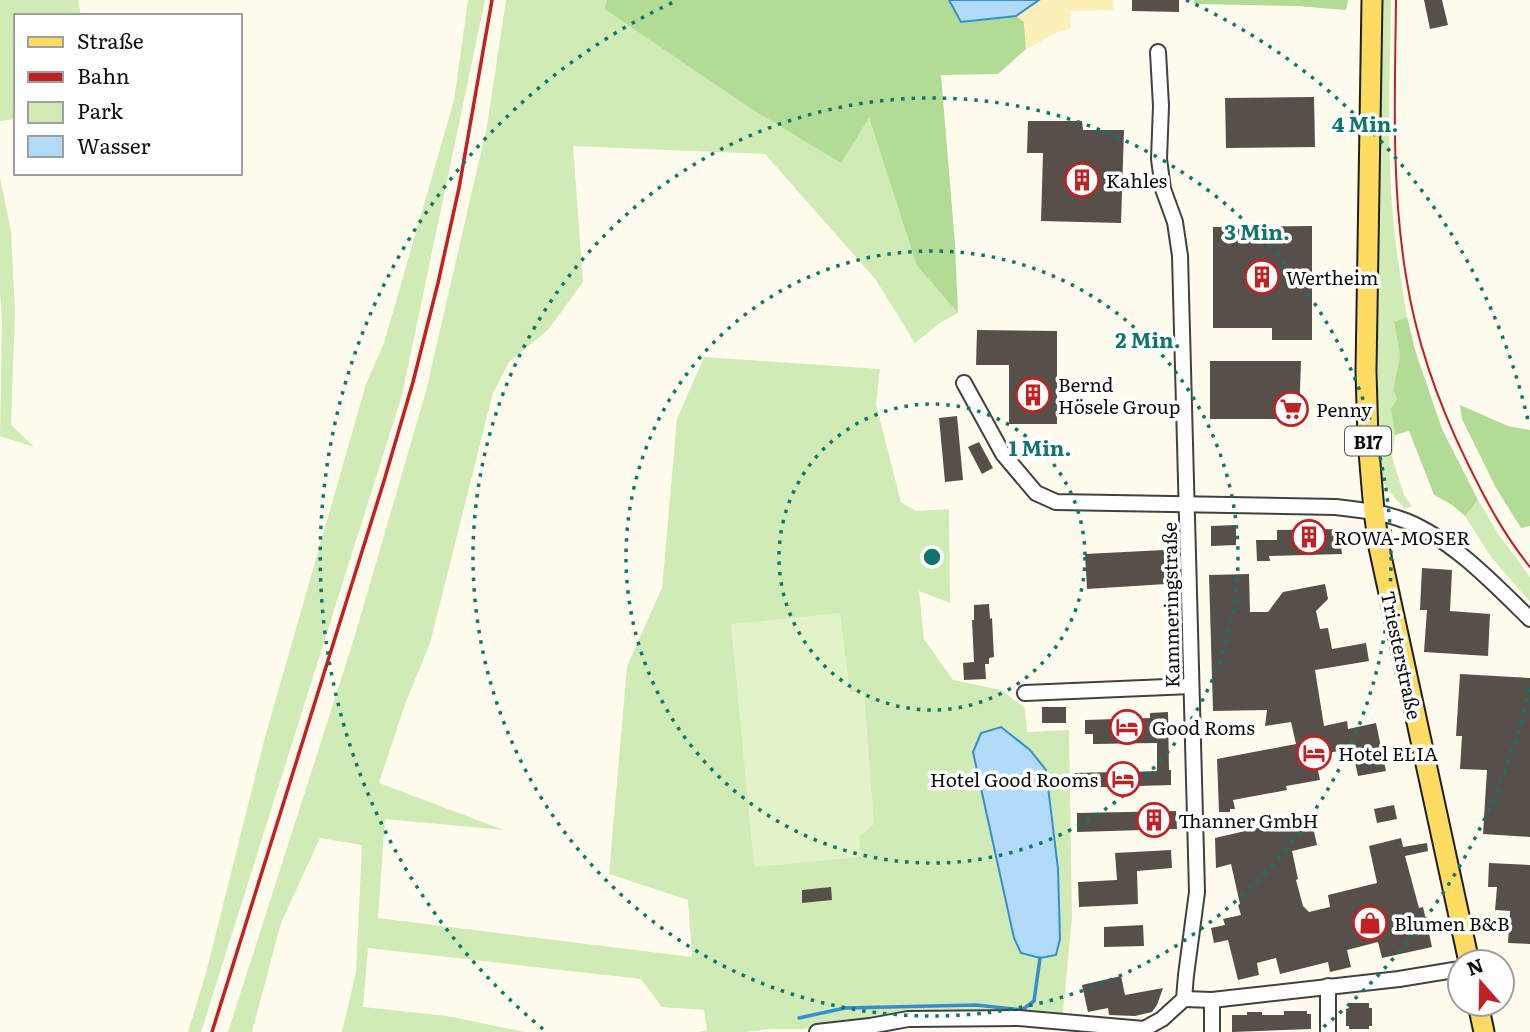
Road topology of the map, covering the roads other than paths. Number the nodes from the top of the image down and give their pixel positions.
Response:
1 (1372, 0) edge
2 (1158, 52) dead end
3 (964, 383) dead end
4 (1187, 504) junction
5 (1374, 511) junction
6 (1530, 619) edge
7 (1191, 686) junction
8 (1025, 693) dead end
9 (1466, 948) edge
10 (1446, 971) edge
11 (1328, 986) junction
12 (1184, 999) junction
13 (1212, 1000) junction
14 (872, 1029) edge
15 (817, 1032) edge
16 (832, 1032) edge
17 (1212, 1032) edge
18 (1328, 1032) edge

1 - 5 main road, B17
2 - 4 street
3 - 4 street, Kammeringstraße
4 - 5 street, Kammeringstraße
4 - 7 street, Kammeringstraße
5 - 6 street, Kammeringstraße
5 - 9 main road, Triesterstraße / B17
7 - 8 street
7 - 12 street, Kammeringstraße
10 - 11 street
11 - 13 street
11 - 18 street
12 - 13 street
12 - 14 street
13 - 17 street
14 - 16 street
15 - 16 street

